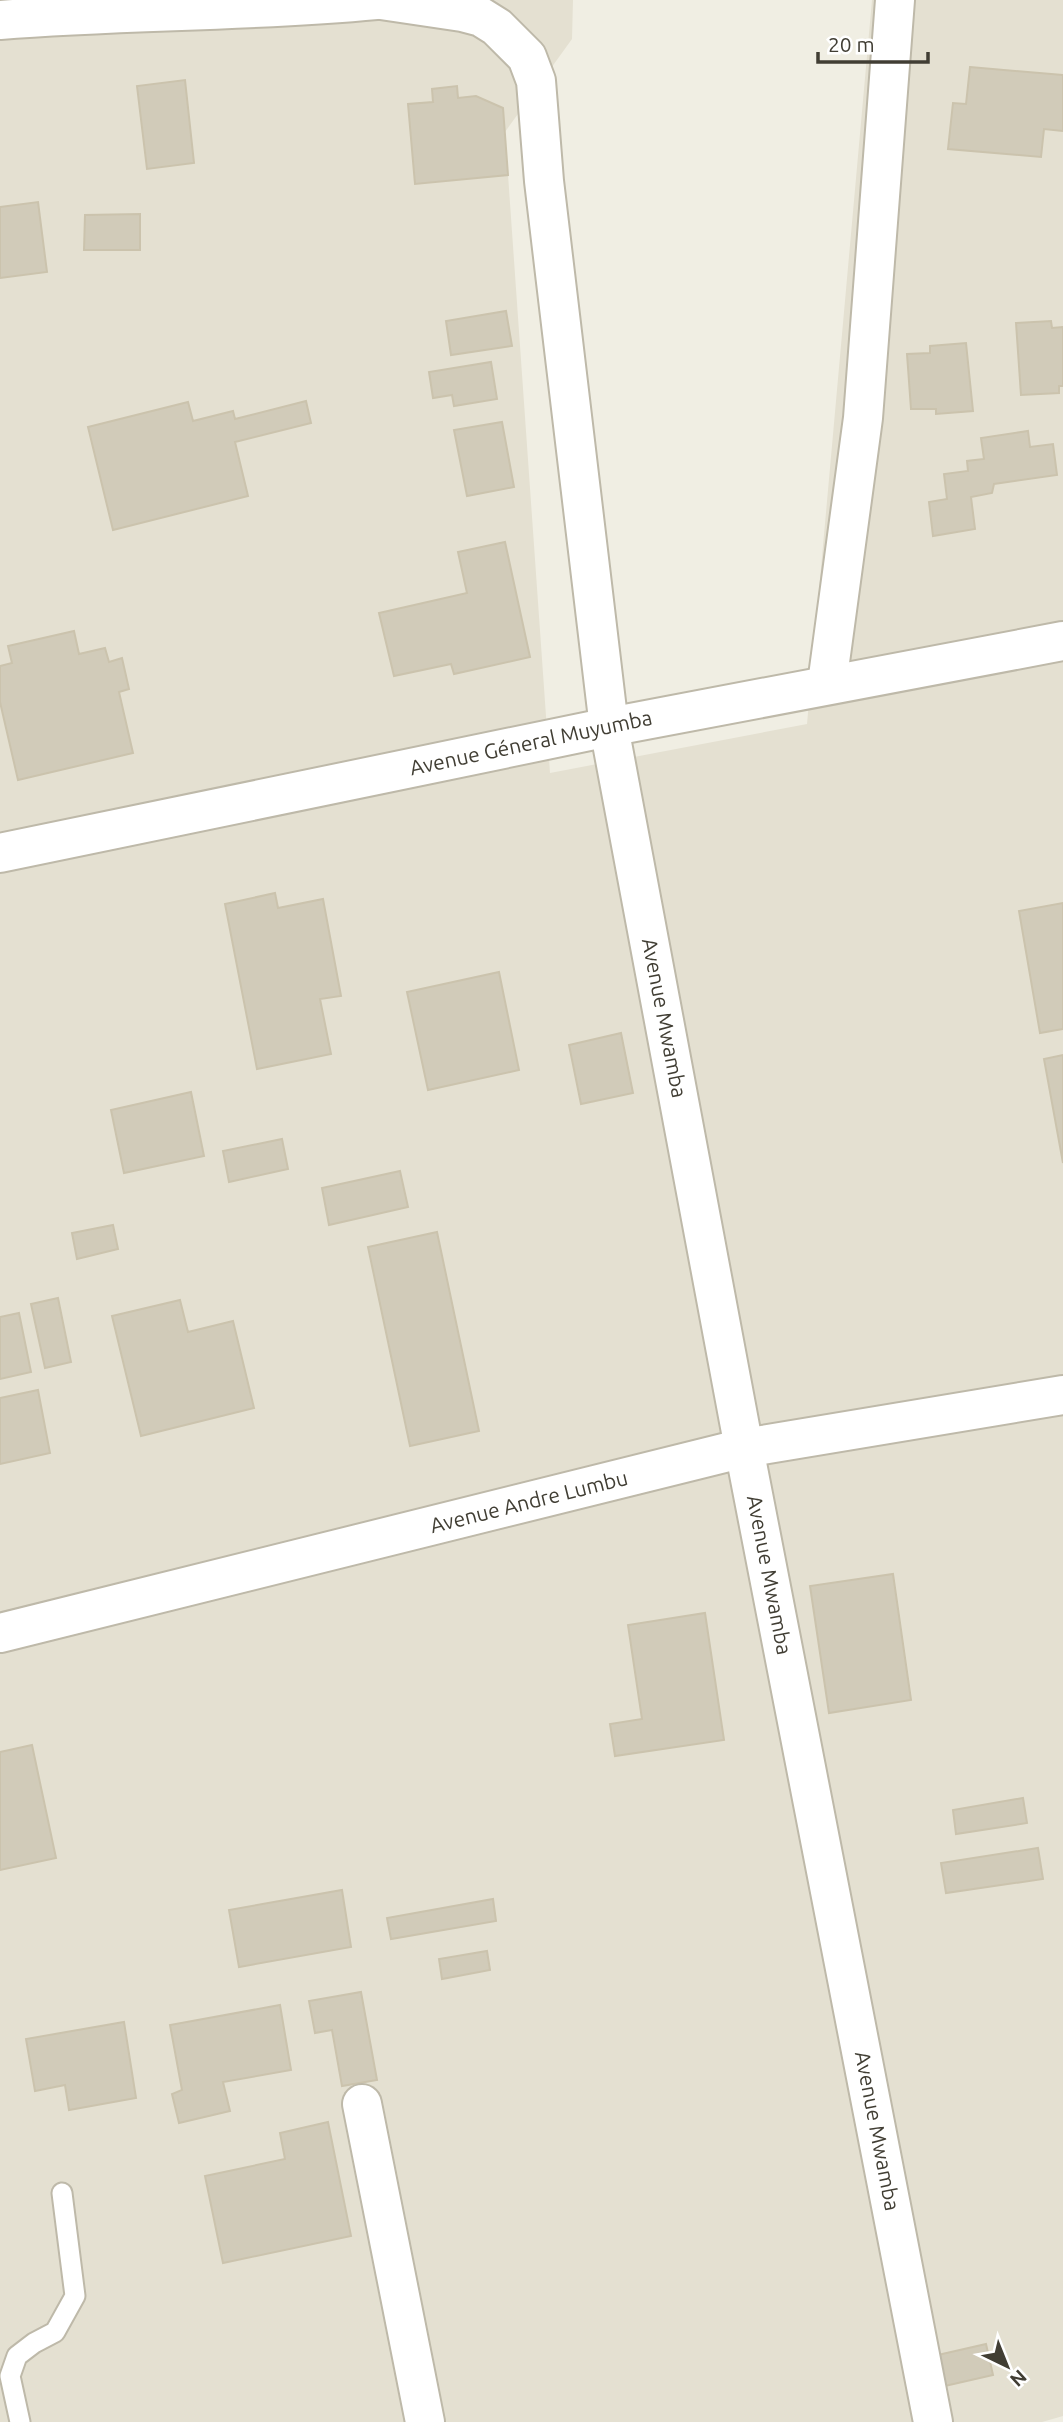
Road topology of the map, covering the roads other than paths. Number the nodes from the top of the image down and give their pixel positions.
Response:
1 (379, 0) edge
2 (895, 0) edge
3 (0, 20) edge
4 (1063, 641) edge
5 (827, 684) junction
6 (609, 727) junction
7 (0, 853) edge
8 (1063, 1395) edge
9 (744, 1448) junction
10 (0, 1633) edge
11 (362, 2104) dead end
12 (62, 2193) dead end
13 (20, 2422) edge
14 (425, 2422) edge
15 (933, 2422) edge

1 - 3 street, Avenue Mwamba
1 - 6 street, Avenue Mwamba
2 - 5 street
4 - 5 street, Avenue Géneral Muyumba
5 - 6 street, Avenue Géneral Muyumba
6 - 7 street, Avenue Géneral Muyumba
6 - 9 street, Avenue Mwamba
8 - 9 street, Avenue Andre Lumbu
9 - 10 street, Avenue Andre Lumbu
9 - 15 street, Avenue Mwamba
11 - 14 street
12 - 13 lane

